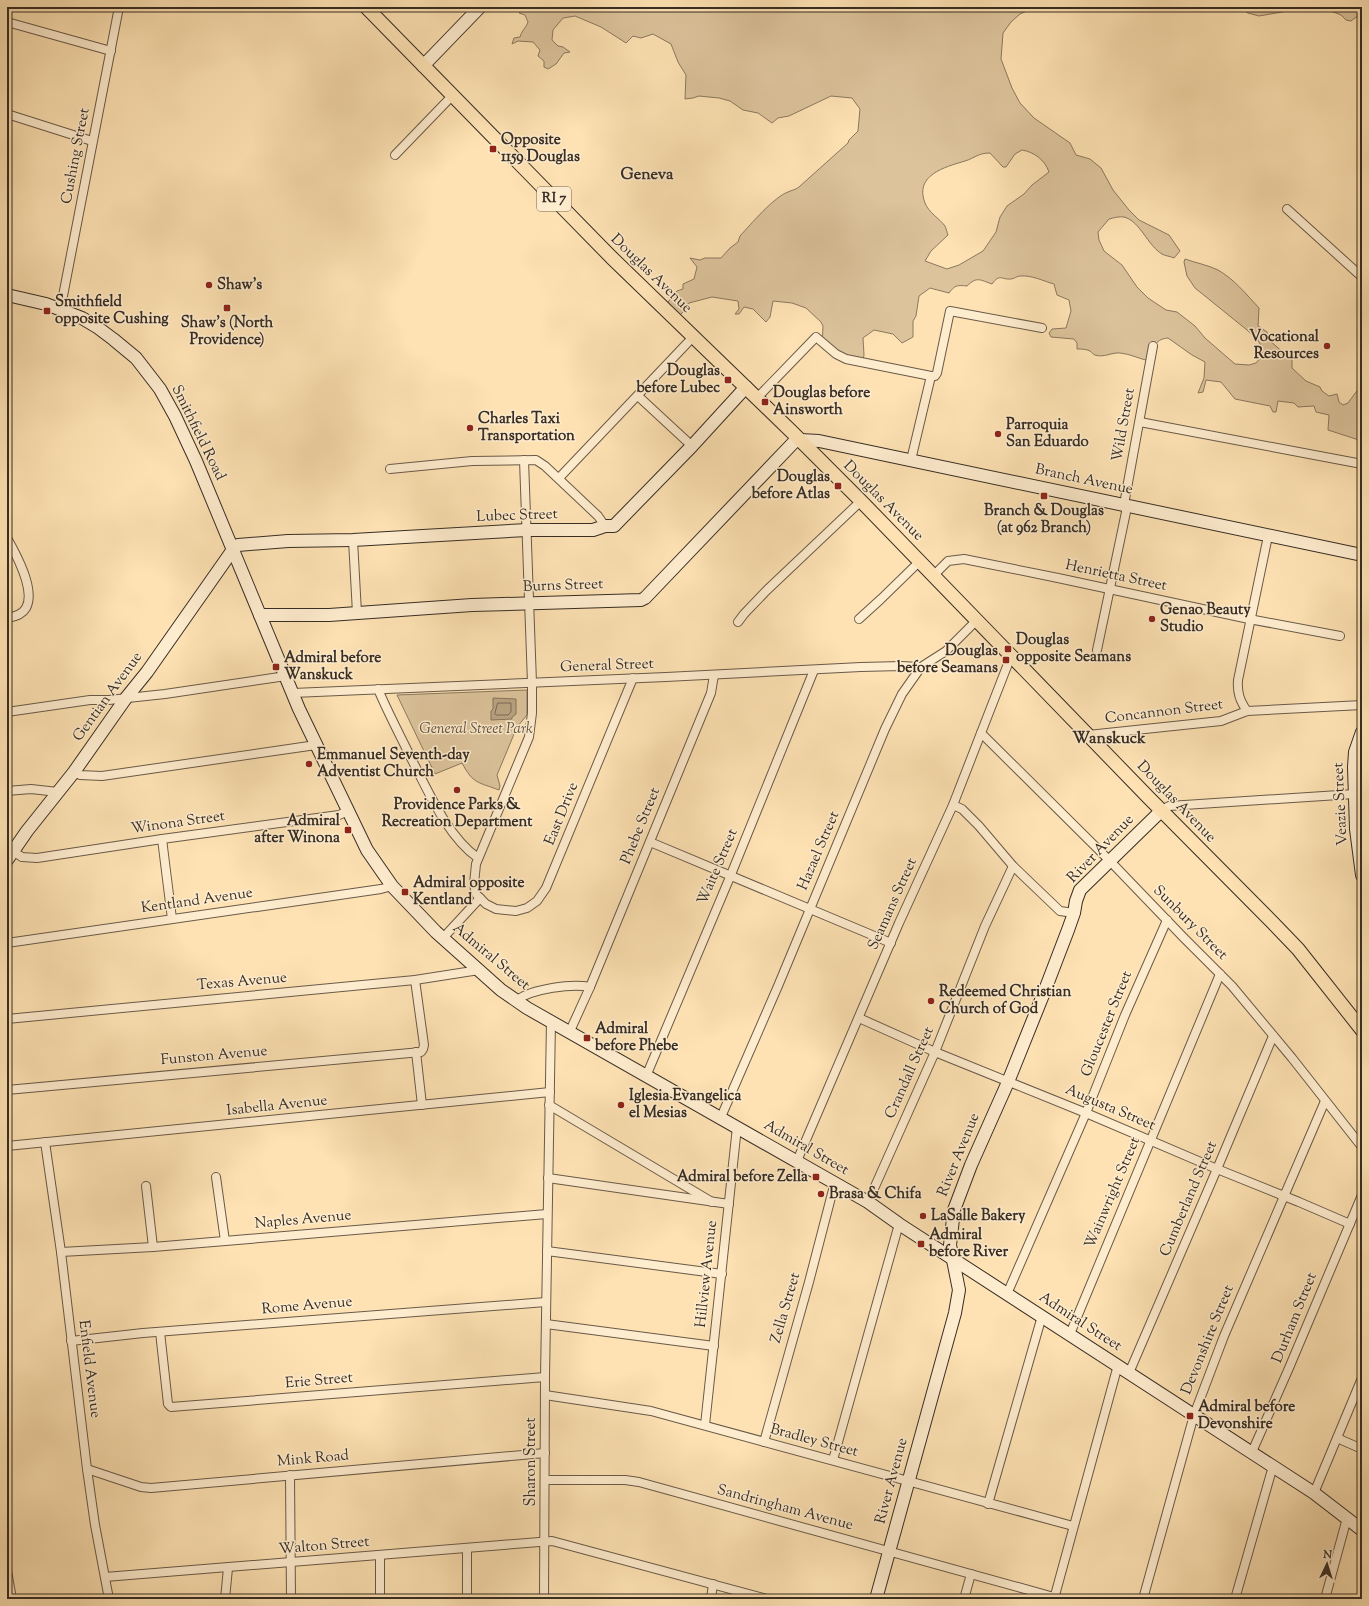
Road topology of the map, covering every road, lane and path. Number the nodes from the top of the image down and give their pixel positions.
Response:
1 (119, 7) edge
2 (366, 7) edge
3 (480, 7) edge
4 (7, 22) edge
5 (111, 51) junction
6 (423, 66) junction
7 (452, 96) junction
8 (7, 114) edge
9 (92, 142) junction
10 (395, 155) dead end
11 (1287, 209) dead end
12 (1362, 277) edge
13 (7, 294) edge
14 (59, 309) junction
15 (1042, 328) dead end
16 (693, 337) junction
17 (1153, 346) dead end
18 (931, 376) junction
19 (746, 388) junction
20 (638, 396) junction
21 (757, 398) junction
22 (1140, 422) junction
23 (800, 440) junction
24 (692, 446) junction
25 (524, 460) junction
26 (911, 460) junction
27 (1362, 464) edge
28 (390, 469) dead end
29 (559, 478) junction
30 (860, 501) junction
31 (1126, 505) junction
32 (605, 526) junction
33 (527, 530) junction
34 (1268, 536) junction
35 (7, 538) edge
36 (353, 540) junction
37 (232, 551) junction
38 (1362, 555) edge
39 (920, 561) junction
40 (934, 575) junction
41 (1110, 589) junction
42 (529, 603) junction
43 (357, 613) junction
44 (260, 615) junction
45 (7, 618) edge
46 (859, 618) dead end
47 (1249, 619) junction
48 (976, 621) junction
49 (738, 622) dead end
50 (1340, 636) dead end
51 (1097, 650) dead end
52 (1011, 656) junction
53 (921, 667) junction
54 (814, 670) junction
55 (714, 675) junction
56 (286, 676) junction
57 (632, 678) junction
58 (532, 683) junction
59 (378, 689) junction
60 (293, 693) junction
61 (126, 698) junction
62 (1362, 705) edge
63 (1248, 711) junction
64 (7, 712) edge
65 (1362, 732) edge
66 (981, 733) junction
67 (1088, 735) junction
68 (316, 745) junction
69 (1358, 769) edge
70 (74, 772) junction
71 (7, 791) edge
72 (58, 792) junction
73 (1354, 794) junction
74 (953, 805) junction
75 (1162, 810) junction
76 (348, 811) junction
77 (162, 839) junction
78 (650, 842) junction
79 (10, 856) edge
80 (478, 858) junction
81 (1109, 860) junction
82 (1013, 866) junction
83 (1362, 875) edge
84 (730, 876) junction
85 (392, 886) junction
86 (480, 898) junction
87 (809, 910) junction
88 (1074, 913) junction
89 (172, 919) junction
90 (1166, 920) junction
91 (443, 938) junction
92 (7, 943) edge
93 (891, 943) junction
94 (479, 970) junction
95 (1220, 974) junction
96 (415, 980) junction
97 (590, 987) junction
98 (517, 1000) junction
99 (860, 1018) junction
100 (7, 1019) edge
101 (551, 1021) junction
102 (1362, 1030) edge
103 (570, 1031) junction
104 (1273, 1036) junction
105 (420, 1051) junction
106 (935, 1052) junction
107 (647, 1074) junction
108 (1008, 1082) junction
109 (7, 1090) edge
110 (550, 1092) junction
111 (1325, 1101) junction
112 (422, 1105) junction
113 (549, 1105) junction
114 (1086, 1113) junction
115 (721, 1117) junction
116 (737, 1127) junction
117 (1150, 1140) junction
118 (45, 1142) junction
119 (7, 1146) edge
120 (1362, 1147) edge
121 (797, 1162) junction
122 (1217, 1169) junction
123 (216, 1177) dead end
124 (548, 1178) junction
125 (835, 1182) junction
126 (146, 1186) dead end
127 (1362, 1195) edge
128 (1285, 1196) junction
129 (712, 1202) junction
130 (868, 1202) junction
131 (729, 1204) junction
132 (547, 1214) junction
133 (900, 1224) junction
134 (1350, 1224) junction
135 (226, 1240) junction
136 (153, 1247) junction
137 (547, 1251) junction
138 (61, 1252) junction
139 (953, 1259) junction
140 (722, 1274) junction
141 (1007, 1294) junction
142 (546, 1302) junction
143 (1042, 1316) junction
144 (546, 1324) junction
145 (160, 1332) junction
146 (1070, 1334) junction
147 (71, 1341) junction
148 (714, 1346) junction
149 (1118, 1365) junction
150 (1129, 1373) junction
151 (545, 1377) junction
152 (1362, 1378) edge
153 (545, 1395) junction
154 (1194, 1415) junction
155 (704, 1425) junction
156 (1337, 1438) junction
157 (764, 1442) junction
158 (1362, 1448) edge
159 (1252, 1452) junction
160 (545, 1453) junction
161 (833, 1460) junction
162 (1273, 1466) junction
163 (87, 1469) junction
164 (290, 1475) junction
165 (545, 1480) junction
166 (909, 1481) junction
167 (1314, 1493) junction
168 (988, 1504) junction
169 (1348, 1518) junction
170 (1073, 1526) junction
171 (1362, 1530) edge
172 (545, 1541) junction
173 (467, 1548) junction
174 (890, 1550) junction
175 (380, 1556) junction
176 (291, 1563) junction
177 (228, 1568) junction
178 (7, 1571) edge
179 (971, 1574) junction
180 (105, 1577) junction
181 (713, 1584) junction
182 (1056, 1598) edge
183 (12, 1599) edge
184 (109, 1599) edge
185 (225, 1599) edge
186 (291, 1599) edge
187 (380, 1599) edge
188 (467, 1599) edge
189 (544, 1599) edge
190 (710, 1599) edge
191 (767, 1599) edge
192 (876, 1599) edge
193 (964, 1599) edge
194 (1143, 1599) edge
195 (1235, 1599) edge
196 (1325, 1599) edge

1 - 5 street, Cushing Street
2 - 6 main road, Douglas Avenue / RI 7
3 - 6 street
4 - 5 street
5 - 9 street, Cushing Street
6 - 7 main road, Douglas Avenue / RI 7
7 - 10 street
7 - 16 main road, Douglas Avenue / RI 7
8 - 9 street
9 - 14 street, Cushing Street
11 - 12 street
13 - 14 street, Smithfield Road
14 - 37 street, Smithfield Road
15 - 18 street
16 - 19 main road, Douglas Avenue / RI 7
16 - 20 street
17 - 22 street, Wild Street
18 - 21 street
18 - 26 street
19 - 21 main road, Douglas Avenue / RI 7
19 - 24 street, Lubec Street
20 - 24 street
20 - 29 street
21 - 23 main road, Douglas Avenue / RI 7
22 - 27 street
22 - 31 street, Wild Street
23 - 26 street, Branch Avenue
23 - 30 main road, Douglas Avenue / RI 7
23 - 42 street, Burns Street
24 - 32 street, Lubec Street
25 - 28 street
25 - 29 street
25 - 33 street
26 - 31 street, Branch Avenue
29 - 32 street
30 - 39 main road, Douglas Avenue / RI 7
30 - 49 street
31 - 34 street, Branch Avenue
31 - 41 street, Wild Street
32 - 33 street, Lubec Street
33 - 36 street, Lubec Street
33 - 42 street
34 - 38 street, Branch Avenue
34 - 47 street
35 - 45 street
36 - 37 street, Lubec Street
36 - 43 street
37 - 44 street, Admiral Street
37 - 61 street, Gentian Avenue
39 - 40 main road, Douglas Avenue / RI 7
39 - 46 street
40 - 41 street, Henrietta Street
40 - 48 main road, Douglas Avenue / RI 7
41 - 47 street, Henrietta Street
41 - 51 street, Wild Street
42 - 43 street, Burns Street
42 - 58 street
43 - 44 street, Burns Street
44 - 56 street, Admiral Street
47 - 50 street, Henrietta Street
47 - 63 street
48 - 52 main road, Douglas Avenue / RI 7
48 - 53 street, Hazael Street
52 - 66 street, Seamans Street
52 - 67 main road, Douglas Avenue / RI 7
53 - 54 street, General Street
53 - 87 street, Hazael Street
54 - 55 street, General Street
54 - 84 street, Waite Street
55 - 57 street, General Street
55 - 78 street, Phebe Street
56 - 60 street, Admiral Street
56 - 61 street
57 - 58 street, General Street
57 - 86 street, East Drive
58 - 59 street, General Street
58 - 80 street
59 - 60 street, General Street
59 - 80 street
60 - 68 street, Admiral Street
61 - 64 street
61 - 70 street, Gentian Avenue
62 - 63 street, Concannon Street
63 - 67 street, Concannon Street
65 - 69 street, Veazie Street
66 - 74 street, Seamans Street
66 - 81 street, Sunbury Street
67 - 75 main road, Douglas Avenue / RI 7
68 - 70 street
68 - 76 street, Admiral Street
69 - 73 street, Veazie Street
70 - 72 street, Gentian Avenue
71 - 72 street
72 - 79 street, Gentian Avenue
73 - 75 street
73 - 83 street, Veazie Street
74 - 82 street
74 - 93 street, Seamans Street
75 - 81 street, River Avenue
75 - 102 main road, Douglas Avenue / RI 7
76 - 77 street, Winona Street
76 - 85 street, Admiral Street
77 - 79 street, Winona Street
77 - 89 street
78 - 84 street
78 - 97 street, Phebe Street
80 - 86 street
81 - 88 street, River Avenue
81 - 90 street, Sunbury Street
82 - 88 street
82 - 106 street, Crandall Street
84 - 87 street
84 - 107 street, Waite Street
85 - 89 street, Kentland Avenue
85 - 91 street, Admiral Street
86 - 91 street
87 - 93 street
87 - 115 street, Hazael Street
88 - 108 street, River Avenue
89 - 92 street, Kentland Avenue
90 - 95 street, Sunbury Street
90 - 114 street, Gloucester Street
91 - 94 street, Admiral Street
93 - 99 street, Seamans Street
94 - 96 street, Texas Avenue
94 - 98 street, Admiral Street
95 - 104 street, Sunbury Street
95 - 117 street, Wainwright Street
96 - 100 street, Texas Avenue
96 - 105 street
97 - 98 street
97 - 103 street, Phebe Street
98 - 101 street, Admiral Street
99 - 106 street, Augusta Street
99 - 121 street, Seamans Street
101 - 103 street, Admiral Street
101 - 110 street
103 - 107 street, Admiral Street
104 - 111 street, Sunbury Street
104 - 122 street, Cumberland Street
105 - 109 street, Funston Avenue
105 - 112 street
106 - 108 street, Augusta Street
106 - 130 street, Crandall Street
107 - 115 street, Admiral Street
108 - 114 street, Augusta Street
108 - 139 street, River Avenue
110 - 112 street, Isabella Avenue
110 - 113 street
111 - 120 street, Sunbury Street
111 - 128 street, Devonshire Street
112 - 118 street, Isabella Avenue
113 - 124 street
113 - 129 street
114 - 117 street, Augusta Street
114 - 141 street, Gloucester Street
115 - 116 street, Admiral Street
116 - 121 street, Admiral Street
116 - 131 street, Hillview Avenue
117 - 122 street, Augusta Street
117 - 146 street, Wainwright Street
118 - 119 street, Isabella Avenue
118 - 138 street, Enfield Avenue
121 - 125 street, Admiral Street
122 - 128 street, Augusta Street
122 - 150 street, Cumberland Street
123 - 135 street
124 - 129 street
124 - 132 street
125 - 130 street, Admiral Street
125 - 157 street, Zella Street
126 - 136 street
127 - 134 street, Durham Street
128 - 134 street, Augusta Street
128 - 154 street, Devonshire Street
129 - 131 street
130 - 133 street, Admiral Street
131 - 140 street, Hillview Avenue
132 - 135 street, Naples Avenue
132 - 137 street
133 - 139 street, Admiral Street
133 - 161 street
134 - 159 street, Durham Street
135 - 136 street, Naples Avenue
136 - 138 street, Naples Avenue
137 - 140 street
137 - 142 street
138 - 147 street, Enfield Avenue
139 - 141 street, Admiral Street
139 - 166 street, River Avenue
140 - 148 street, Hillview Avenue
141 - 143 street, Admiral Street
142 - 144 street, Sharon Street
142 - 145 street, Rome Avenue
143 - 146 street, Admiral Street
143 - 168 street
144 - 148 street
144 - 151 street, Sharon Street
145 - 147 street, Rome Avenue
145 - 151 street, Erie Street
146 - 149 street, Admiral Street
147 - 163 street, Enfield Avenue
148 - 155 street, Hillview Avenue
149 - 150 street, Admiral Street
149 - 170 street
150 - 154 street, Admiral Street
151 - 153 street, Sharon Street
152 - 156 street
153 - 155 street, Bradley Street
153 - 160 street, Sharon Street
154 - 159 street, Admiral Street
154 - 194 street, Devonshire Street
155 - 157 street, Bradley Street
156 - 158 street
156 - 167 street
157 - 161 street, Bradley Street
159 - 162 street, Admiral Street
160 - 164 street, Mink Road
160 - 165 street, Sharon Street
161 - 166 street, Bradley Street
162 - 167 street, Admiral Street
162 - 195 street
163 - 164 street, Mink Road
163 - 180 street, Enfield Avenue
164 - 176 street
165 - 172 street, Sharon Street
165 - 174 street, Sandringham Avenue
166 - 168 street, Bradley Street
166 - 174 street, River Avenue
167 - 169 street, Admiral Street
168 - 170 street, Bradley Street
169 - 171 street, Admiral Street
169 - 196 street
170 - 182 street
172 - 173 street, Walton Street
172 - 181 street, Walton Street
172 - 189 street, Sharon Street
173 - 175 street, Walton Street
173 - 188 street
174 - 179 street, Sandringham Avenue
174 - 192 street, River Avenue
175 - 176 street, Walton Street
175 - 187 street
176 - 177 street, Walton Street
176 - 186 street
177 - 180 street, Walton Street
177 - 185 street
178 - 183 street
179 - 182 street, Sandringham Avenue
179 - 193 street
180 - 184 street, Enfield Avenue
181 - 190 street
181 - 191 street, Walton Street

